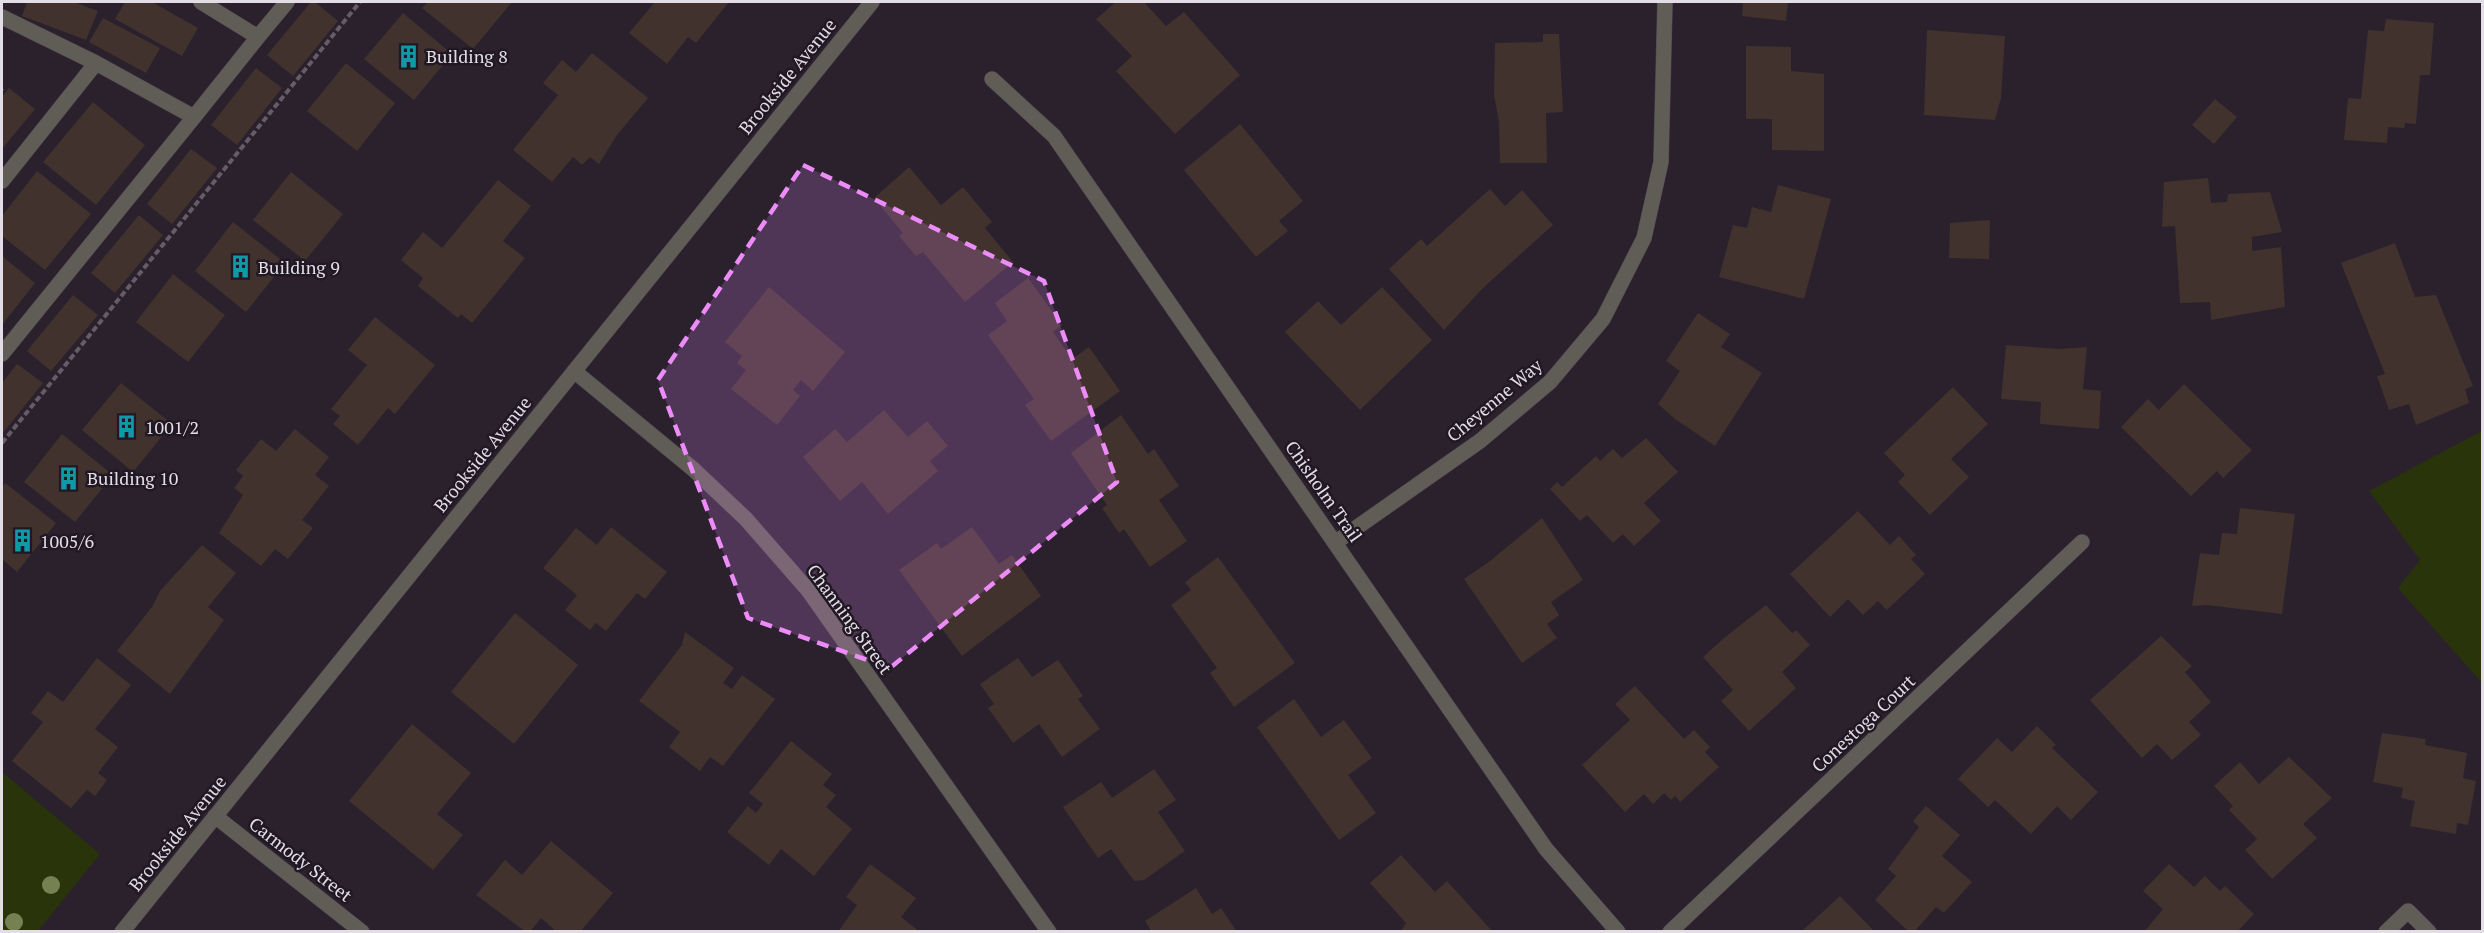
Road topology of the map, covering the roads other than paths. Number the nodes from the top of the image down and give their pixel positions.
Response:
1 (201, 2) edge
2 (287, 2) edge
3 (872, 2) edge
4 (1665, 2) edge
5 (2, 17) edge
6 (258, 37) junction
7 (96, 63) junction
8 (992, 79) dead end
9 (194, 117) junction
10 (2, 181) edge
11 (2, 354) edge
12 (574, 371) junction
13 (1336, 542) junction
14 (2082, 542) dead end
15 (215, 816) junction
16 (122, 932) edge
17 (362, 932) edge
18 (1049, 932) edge
19 (1618, 932) edge
20 (1670, 932) edge
21 (2386, 932) edge
22 (2429, 932) edge

1 - 6 street
2 - 6 street
3 - 12 street, Brookside Avenue
4 - 13 street, Cheyenne Way
5 - 7 street
6 - 9 street
7 - 9 street
7 - 10 street
8 - 13 street, Chisholm Trail
9 - 11 street
12 - 15 street, Brookside Avenue
12 - 18 street, Channing Street
13 - 19 street, Chisholm Trail
14 - 20 street, Conestoga Court
15 - 16 street, Brookside Avenue
15 - 17 street, Carmody Street
21 - 22 street

